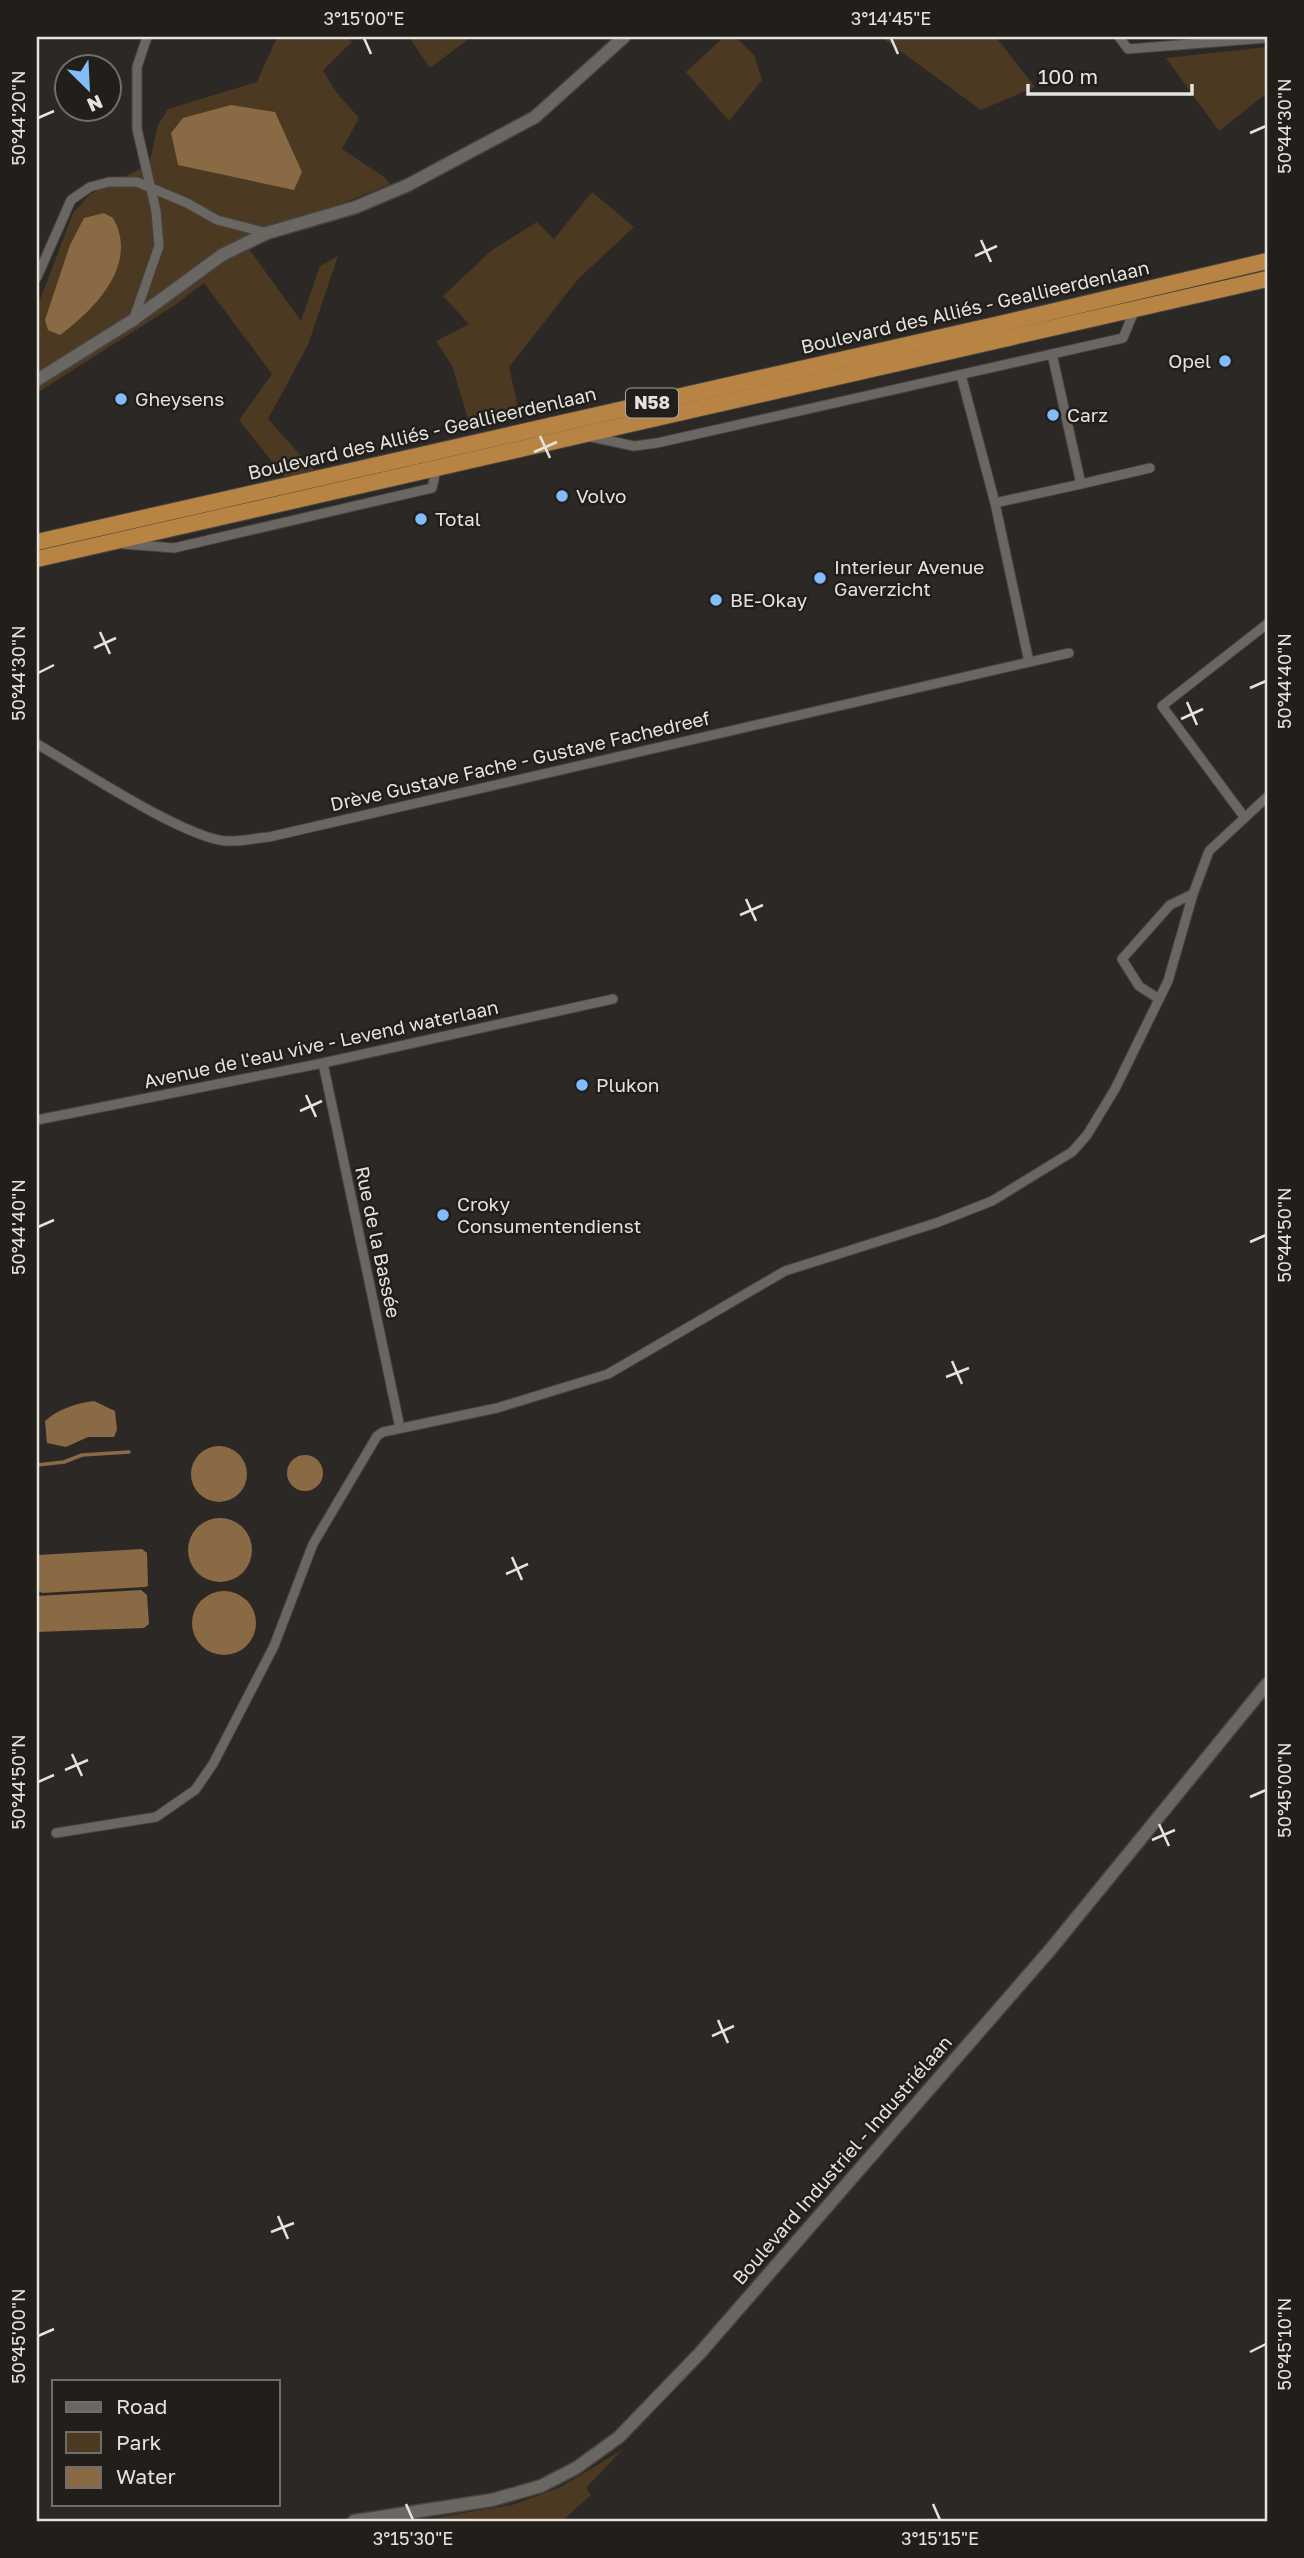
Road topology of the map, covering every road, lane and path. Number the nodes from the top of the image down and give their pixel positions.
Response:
1 (147, 37) edge
2 (624, 37) edge
3 (1119, 37) edge
4 (1267, 38) edge
5 (149, 186) junction
6 (267, 233) junction
7 (1267, 261) edge
8 (37, 276) edge
9 (1267, 279) edge
10 (1135, 309) junction
11 (133, 320) junction
12 (1052, 354) junction
13 (961, 375) junction
14 (37, 380) edge
15 (586, 436) junction
16 (1150, 468) dead end
17 (1081, 484) junction
18 (995, 503) junction
19 (37, 542) edge
20 (37, 559) edge
21 (1267, 624) edge
22 (1069, 653) dead end
23 (1029, 662) junction
24 (37, 744) edge
25 (1267, 797) edge
26 (1245, 818) junction
27 (1193, 894) junction
28 (612, 999) dead end
29 (1159, 999) junction
30 (323, 1063) junction
31 (37, 1120) edge
32 (400, 1428) junction
33 (1267, 1684) edge
34 (57, 1833) dead end
35 (354, 2521) edge

1 - 5 street
2 - 6 main road
3 - 4 street
5 - 6 street
5 - 8 street
5 - 11 street
6 - 11 main road
7 - 19 highway, Boulevard des Alliés - Geallieerdenlaan / N58
9 - 10 highway, Boulevard des Alliés - Geallieerdenlaan / N58
10 - 12 street
10 - 15 highway, Boulevard des Alliés - Geallieerdenlaan / N58
11 - 14 main road
12 - 13 street
12 - 17 street
13 - 15 street
13 - 18 street
15 - 20 highway, Boulevard des Alliés - Geallieerdenlaan / N58
16 - 17 street
17 - 18 street
18 - 23 street
21 - 26 street
22 - 23 street, Drève Gustave Fache - Gustave Fachedreef
23 - 24 street, Drève Gustave Fache - Gustave Fachedreef
25 - 26 street
26 - 27 street
27 - 29 street
27 - 29 street
28 - 30 street, Avenue de l'eau vive - Levend waterlaan
29 - 32 street
30 - 31 street, Avenue de l'eau vive - Levend waterlaan
30 - 32 street, Rue de la Bassée
32 - 34 street
33 - 35 main road, Boulevard Industriel - Industriélaan

